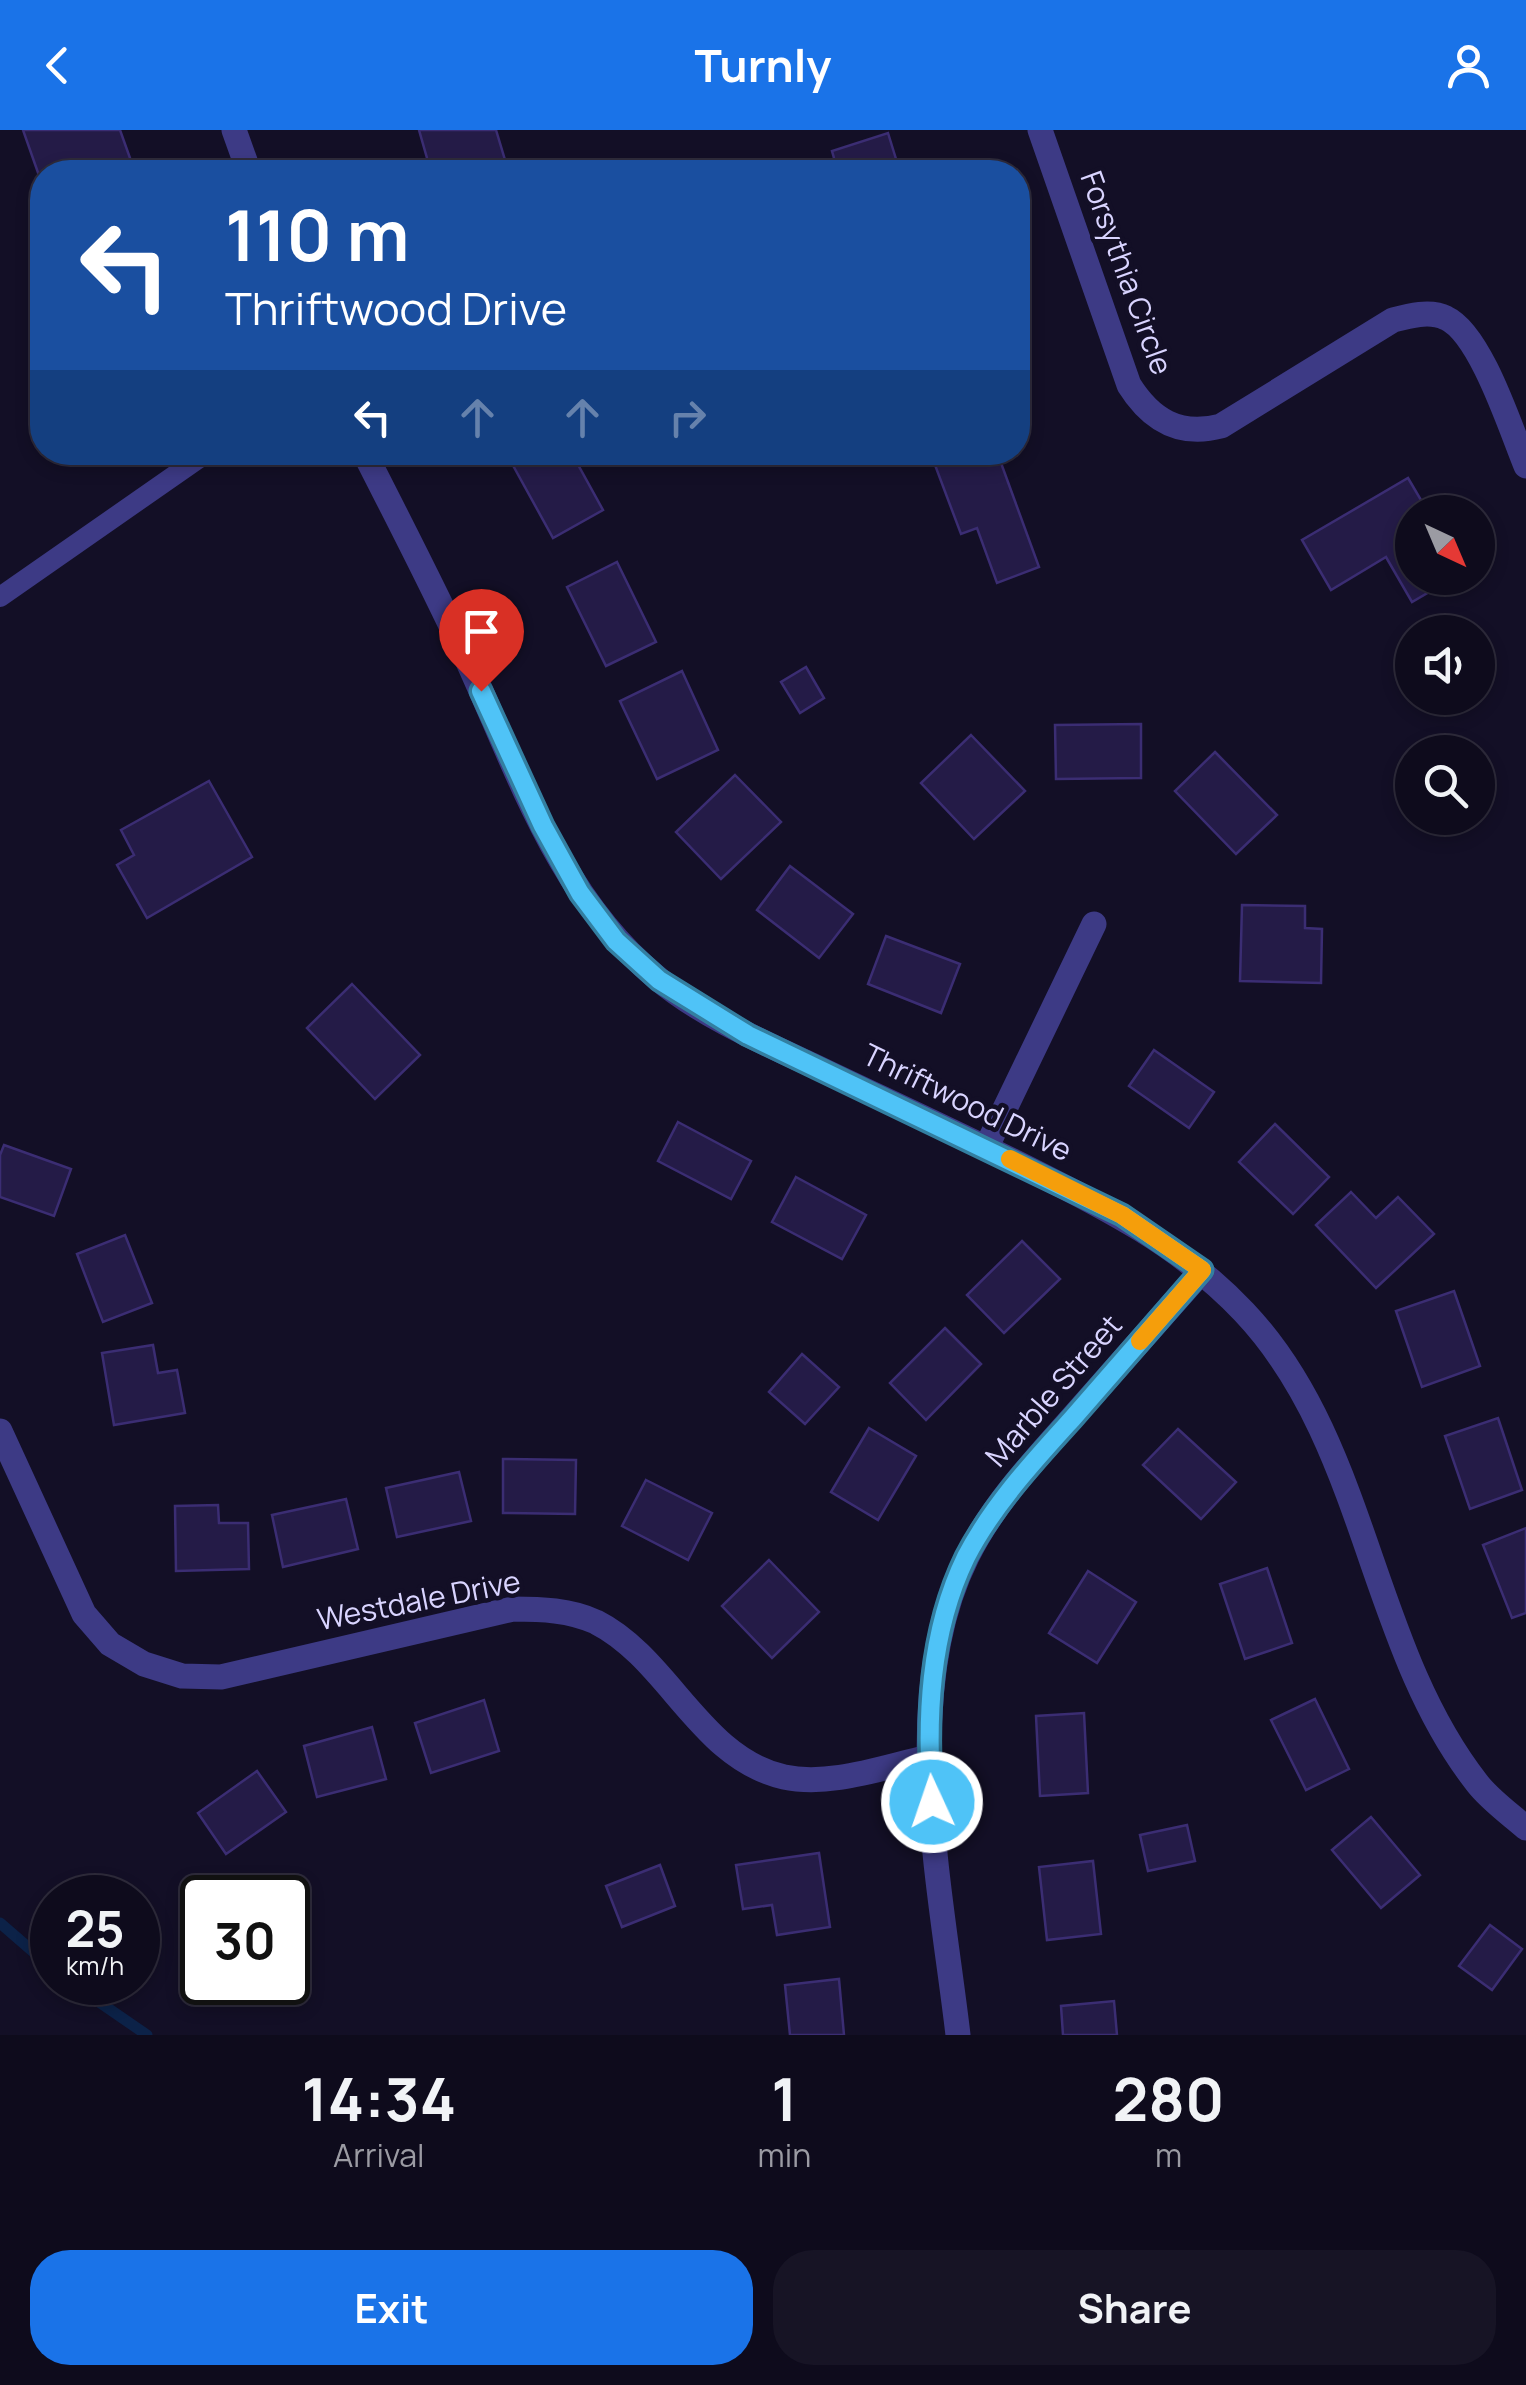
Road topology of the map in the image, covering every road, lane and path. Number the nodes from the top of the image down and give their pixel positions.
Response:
1 (234, 130) edge
2 (1040, 130) edge
3 (245, 160) edge
4 (189, 465) edge
5 (371, 465) edge
6 (1526, 466) edge
7 (0, 598) edge
8 (1094, 924) dead end
9 (986, 1148) junction
10 (1202, 1270) junction
11 (0, 1431) edge
12 (928, 1758) junction
13 (1526, 1828) edge
14 (958, 2035) edge

1 - 3 street
2 - 6 street, Forsythia Circle
4 - 7 lane
5 - 9 street, Thriftwood Drive
8 - 9 street
9 - 10 street, Thriftwood Drive
10 - 12 street, Marble Street
10 - 13 street, Thriftwood Drive
11 - 12 street, Westdale Drive
12 - 14 street, Marble Street

